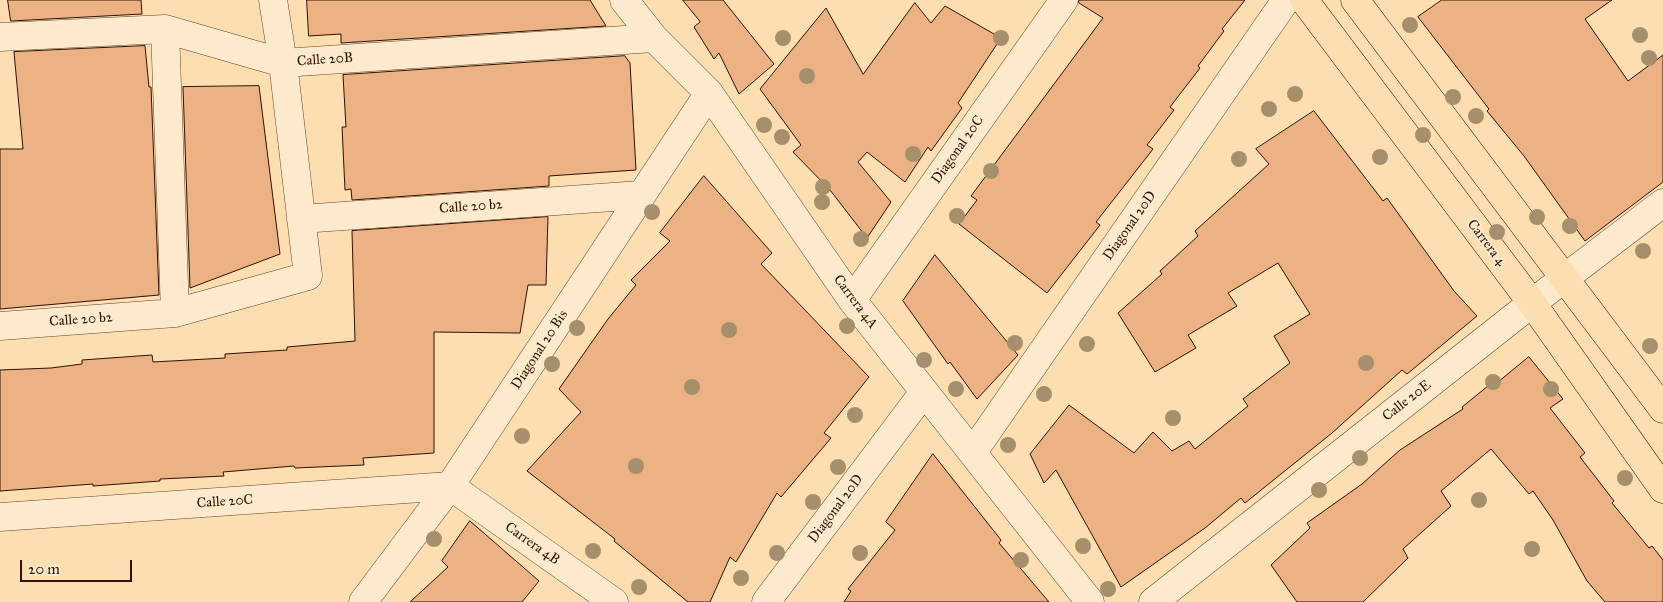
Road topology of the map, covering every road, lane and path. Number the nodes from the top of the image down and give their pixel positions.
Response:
1 (273, 0) edge
2 (624, 0) edge
3 (1064, 0) edge
4 (1286, 0) edge
5 (1304, 0) edge
6 (1355, 0) edge
7 (165, 29) junction
8 (0, 38) edge
9 (654, 38) junction
10 (284, 63) junction
11 (709, 93) junction
12 (641, 195) junction
13 (1663, 203) edge
14 (301, 219) junction
15 (1564, 279) junction
16 (852, 300) junction
17 (1532, 303) junction
18 (175, 312) junction
19 (0, 326) edge
20 (924, 392) junction
21 (1663, 409) edge
22 (973, 452) junction
23 (450, 486) junction
24 (1663, 489) edge
25 (0, 517) edge
26 (364, 602) edge
27 (614, 602) edge
28 (766, 602) edge
29 (1090, 602) edge
30 (1153, 602) edge

1 - 10 street
2 - 9 street, Carrera 4A
3 - 16 street, Diagonal 20C
4 - 22 street, Diagonal 20D
5 - 17 main road, Carrera 4
6 - 15 main road
7 - 8 street, Calle 20B
7 - 10 street, Calle 20B
7 - 18 street
9 - 10 street, Calle 20B
9 - 11 street, Carrera 4A
10 - 14 street
11 - 12 street, Diagonal 20 Bis
11 - 16 street, Carrera 4A
12 - 14 street, Calle 20 b2
12 - 23 street, Diagonal 20 Bis
13 - 15 street, Calle 20E
14 - 18 street, Calle 20 b2
15 - 17 street, Calle 20E
15 - 21 main road
16 - 20 street, Carrera 4A
17 - 24 main road, Carrera 4
17 - 30 street, Calle 20E
18 - 19 street, Calle 20 b2
20 - 22 street, Carrera 4A
20 - 28 street, Diagonal 20D
22 - 29 street, Carrera 4A
23 - 25 street, Calle 20C
23 - 26 street, Diagonal 20 Bis
23 - 27 street, Carrera 4B

